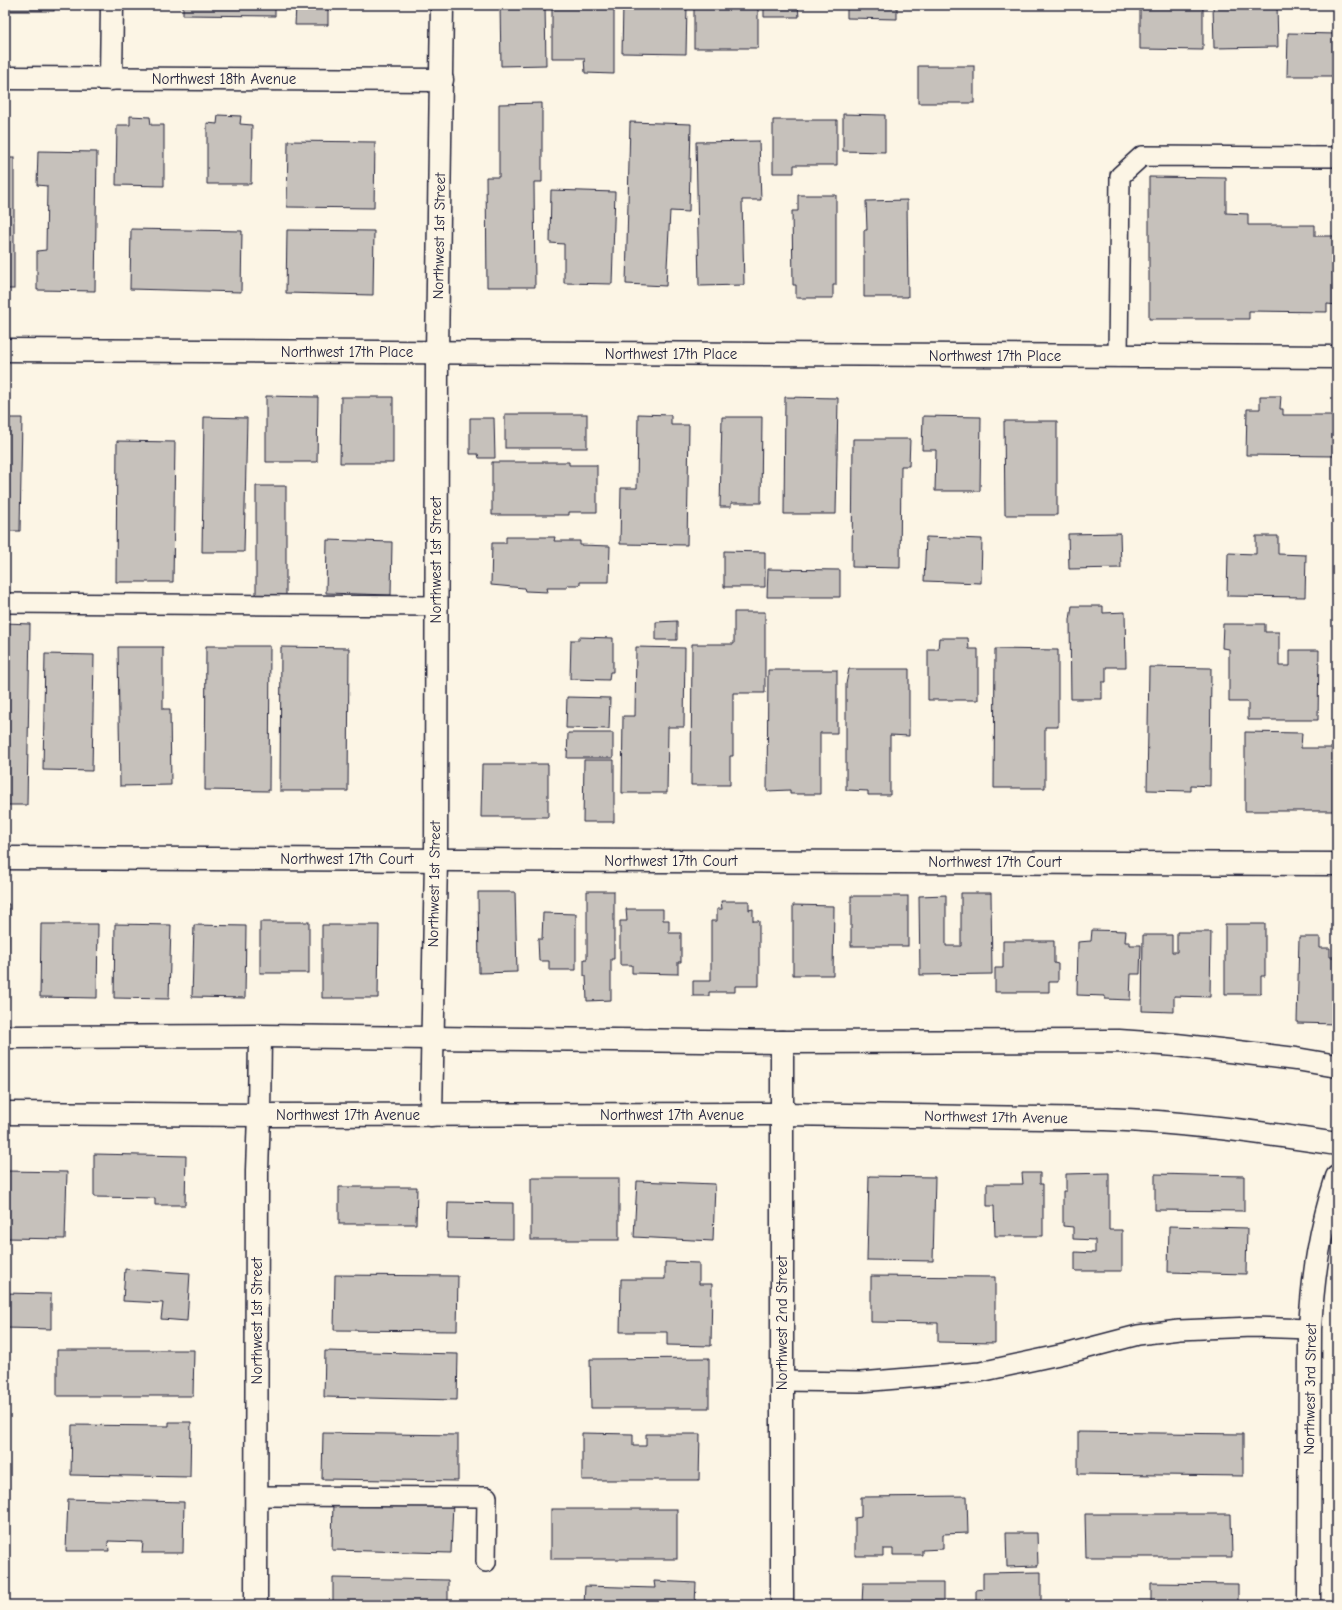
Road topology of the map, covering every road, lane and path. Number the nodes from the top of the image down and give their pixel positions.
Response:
1 (112, 5) edge
2 (442, 5) edge
3 (5, 78) edge
4 (111, 79) junction
5 (442, 80) junction
6 (1329, 157) edge
7 (5, 350) edge
8 (437, 353) junction
9 (1118, 357) junction
10 (1337, 357) edge
11 (5, 603) edge
12 (436, 606) junction
13 (5, 858) edge
14 (436, 860) junction
15 (1337, 864) edge
16 (260, 1036) junction
17 (5, 1037) edge
18 (431, 1038) junction
19 (782, 1042) junction
20 (1337, 1066) edge
21 (5, 1113) edge
22 (783, 1114) junction
23 (259, 1115) junction
24 (431, 1115) junction
25 (1337, 1144) edge
26 (1337, 1177) edge
27 (1310, 1329) junction
28 (782, 1381) junction
29 (256, 1496) junction
30 (486, 1562) dead end
31 (256, 1605) edge
32 (782, 1605) edge
33 (1309, 1605) edge

1 - 4 street
2 - 5 street, Northwest 1st Street
3 - 4 street, Northwest 18th Avenue
4 - 5 street, Northwest 18th Avenue
5 - 8 street, Northwest 1st Street
6 - 9 lane
7 - 8 street, Northwest 17th Place
8 - 9 street, Northwest 17th Place
8 - 12 street, Northwest 1st Street
9 - 10 street, Northwest 17th Place
11 - 12 lane
12 - 14 street, Northwest 1st Street
13 - 14 street, Northwest 17th Court
14 - 15 street, Northwest 17th Court
14 - 18 street, Northwest 1st Street
16 - 17 street
16 - 18 street
16 - 23 street, Northwest 1st Street
18 - 19 street
18 - 24 street, Northwest 1st Street
19 - 20 street
19 - 22 street, Northwest 2nd Street
21 - 23 street, Northwest 17th Avenue
22 - 24 street, Northwest 17th Avenue
22 - 25 street, Northwest 17th Avenue
22 - 28 street, Northwest 2nd Street
23 - 24 street, Northwest 17th Avenue
23 - 29 street, Northwest 1st Street
26 - 27 street, Northwest 3rd Street
27 - 28 lane
27 - 33 street, Northwest 3rd Street
28 - 32 street, Northwest 2nd Street
29 - 30 lane
29 - 31 street, Northwest 1st Street

